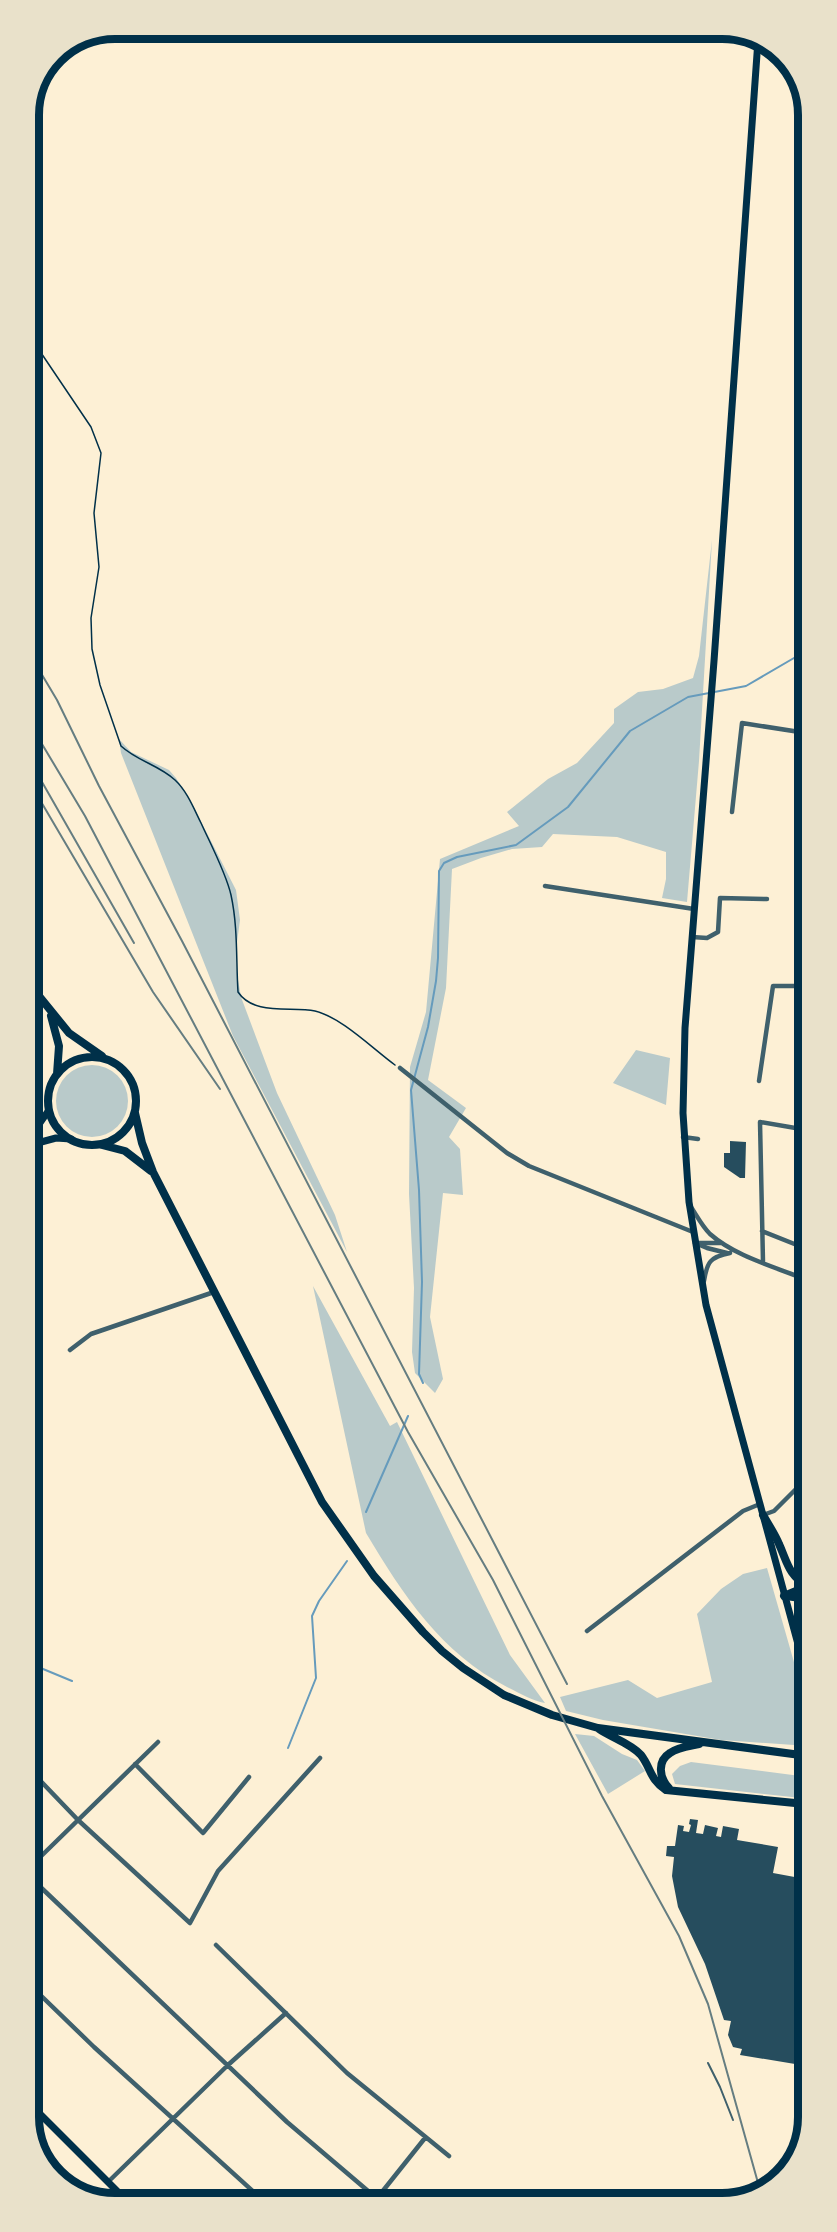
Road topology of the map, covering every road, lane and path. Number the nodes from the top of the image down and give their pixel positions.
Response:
1 (757, 48) edge
2 (39, 350) edge
3 (798, 732) edge
4 (732, 812) dead end
5 (545, 886) dead end
6 (767, 899) dead end
7 (694, 909) junction
8 (692, 938) junction
9 (798, 986) edge
10 (39, 998) edge
11 (48, 1010) junction
12 (108, 1060) junction
13 (400, 1068) joint
14 (57, 1074) junction
15 (759, 1081) dead end
16 (49, 1110) junction
17 (135, 1113) junction
18 (39, 1124) edge
19 (798, 1128) edge
20 (683, 1137) junction
21 (698, 1138) dead end
22 (71, 1139) junction
23 (39, 1141) edge
24 (99, 1144) junction
25 (153, 1172) junction
26 (689, 1202) junction
27 (762, 1231) junction
28 (693, 1232) junction
29 (694, 1242) junction
30 (722, 1243) junction
31 (798, 1245) edge
32 (730, 1253) junction
33 (742, 1253) junction
34 (763, 1262) junction
35 (798, 1276) edge
36 (214, 1292) junction
37 (706, 1305) junction
38 (70, 1350) dead end
39 (798, 1487) edge
40 (760, 1504) junction
41 (763, 1515) junction
42 (798, 1581) edge
43 (798, 1590) edge
44 (784, 1596) junction
45 (798, 1598) edge
46 (587, 1631) dead end
47 (798, 1648) edge
48 (598, 1728) junction
49 (158, 1742) dead end
50 (705, 1743) junction
51 (798, 1755) edge
52 (320, 1758) dead end
53 (135, 1764) junction
54 (249, 1777) dead end
55 (39, 1779) edge
56 (675, 1792) junction
57 (798, 1802) edge
58 (795, 1803) junction
59 (798, 1804) edge
60 (78, 1820) junction
61 (39, 1858) edge
62 (39, 1886) edge
63 (216, 1945) dead end
64 (39, 1994) edge
65 (286, 2013) junction
66 (708, 2063) dead end
67 (228, 2065) junction
68 (39, 2112) edge
69 (172, 2119) junction
70 (733, 2120) dead end
71 (425, 2138) junction
72 (448, 2156) dead end
73 (108, 2182) junction
74 (119, 2193) edge
75 (255, 2193) edge
76 (369, 2193) edge
77 (384, 2193) edge

1 - 7 main road
2 - 13 path
3 - 4 street
5 - 7 street
6 - 8 street
7 - 8 main road
8 - 20 main road
9 - 15 street
10 - 11 main road
11 - 12 main road
11 - 14 main road
12 - 14 main road
12 - 17 main road
13 - 28 street
14 - 16 main road
16 - 18 main road
16 - 22 main road
17 - 24 main road
17 - 25 main road
19 - 27 street
20 - 21 street
20 - 26 main road
22 - 23 main road
22 - 24 main road
24 - 25 main road
25 - 36 main road
26 - 28 main road
26 - 30 street
27 - 31 street
27 - 34 street
28 - 29 main road
29 - 30 street
29 - 32 street
29 - 37 main road
30 - 33 street
32 - 33 street
32 - 37 street
33 - 34 street
34 - 35 street
36 - 38 street
36 - 48 main road
37 - 40 main road
39 - 41 street
40 - 41 main road
40 - 46 street
41 - 42 main road
41 - 44 main road
43 - 44 main road
44 - 45 main road
44 - 47 main road
48 - 50 main road
48 - 56 main road
49 - 53 street
50 - 51 main road
50 - 56 main road
52 - 60 street
53 - 54 street
53 - 60 street
55 - 60 street
56 - 58 main road
57 - 58 main road
58 - 59 main road
60 - 61 street
62 - 67 street
63 - 65 street
64 - 69 street
65 - 67 street
65 - 71 street
66 - 70 lane
67 - 69 street
67 - 76 street
68 - 73 main road
69 - 73 street
69 - 75 street
71 - 72 street
71 - 77 street
73 - 74 main road

